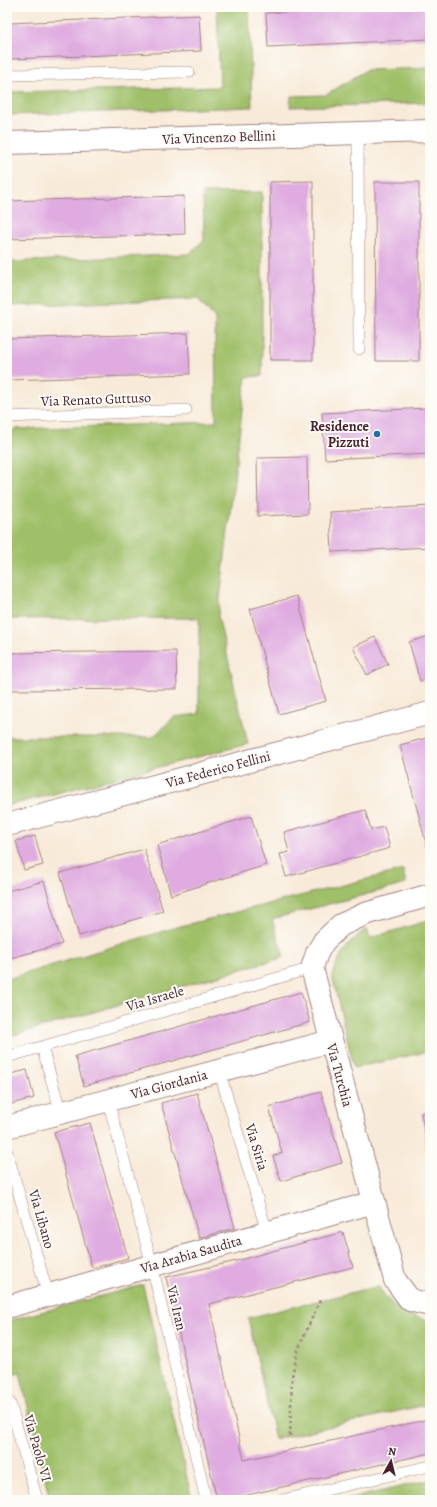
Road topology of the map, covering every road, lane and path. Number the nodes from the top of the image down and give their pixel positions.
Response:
1 (189, 72) dead end
2 (7, 75) edge
3 (430, 131) edge
4 (358, 133) junction
5 (7, 143) edge
6 (359, 349) dead end
7 (186, 410) dead end
8 (7, 417) edge
9 (430, 714) edge
10 (7, 825) edge
11 (430, 895) edge
12 (312, 968) junction
13 (331, 1041) junction
14 (42, 1047) junction
15 (7, 1057) edge
16 (219, 1070) junction
17 (108, 1100) junction
18 (61, 1113) junction
19 (7, 1127) edge
20 (7, 1152) edge
21 (374, 1202) junction
22 (267, 1232) junction
23 (152, 1265) junction
24 (48, 1295) junction
25 (320, 1300) dead end
26 (430, 1306) edge
27 (7, 1307) edge
28 (10, 1404) dead end
29 (290, 1436) dead end
30 (430, 1466) edge
31 (37, 1500) edge
32 (206, 1500) edge
33 (283, 1500) edge

1 - 2 lane
3 - 4 street, Via Vincenzo Bellini
4 - 5 street, Via Vincenzo Bellini
4 - 6 lane
7 - 8 lane, Via Renato Guttuso
9 - 10 street, Via Federico Fellini
11 - 12 street
12 - 13 street, Via Turchia
12 - 14 lane, Via Israele
13 - 16 street, Via Giordania
13 - 21 street, Via Turchia
14 - 15 lane, Via Israele
14 - 18 lane
16 - 17 street, Via Giordania
16 - 22 lane, Via Siria
17 - 18 street, Via Giordania
17 - 23 lane, Via Iran
18 - 19 street, Via Giordania
20 - 24 lane, Via Libano
21 - 22 street, Via Arabia Saudita
21 - 26 street, Via Turchia
22 - 23 street, Via Arabia Saudita
23 - 24 street, Via Arabia Saudita
23 - 32 lane, Via Iran
24 - 27 street, Via Arabia Saudita
25 - 29 path
28 - 31 lane, Via Paolo VI
30 - 33 lane

